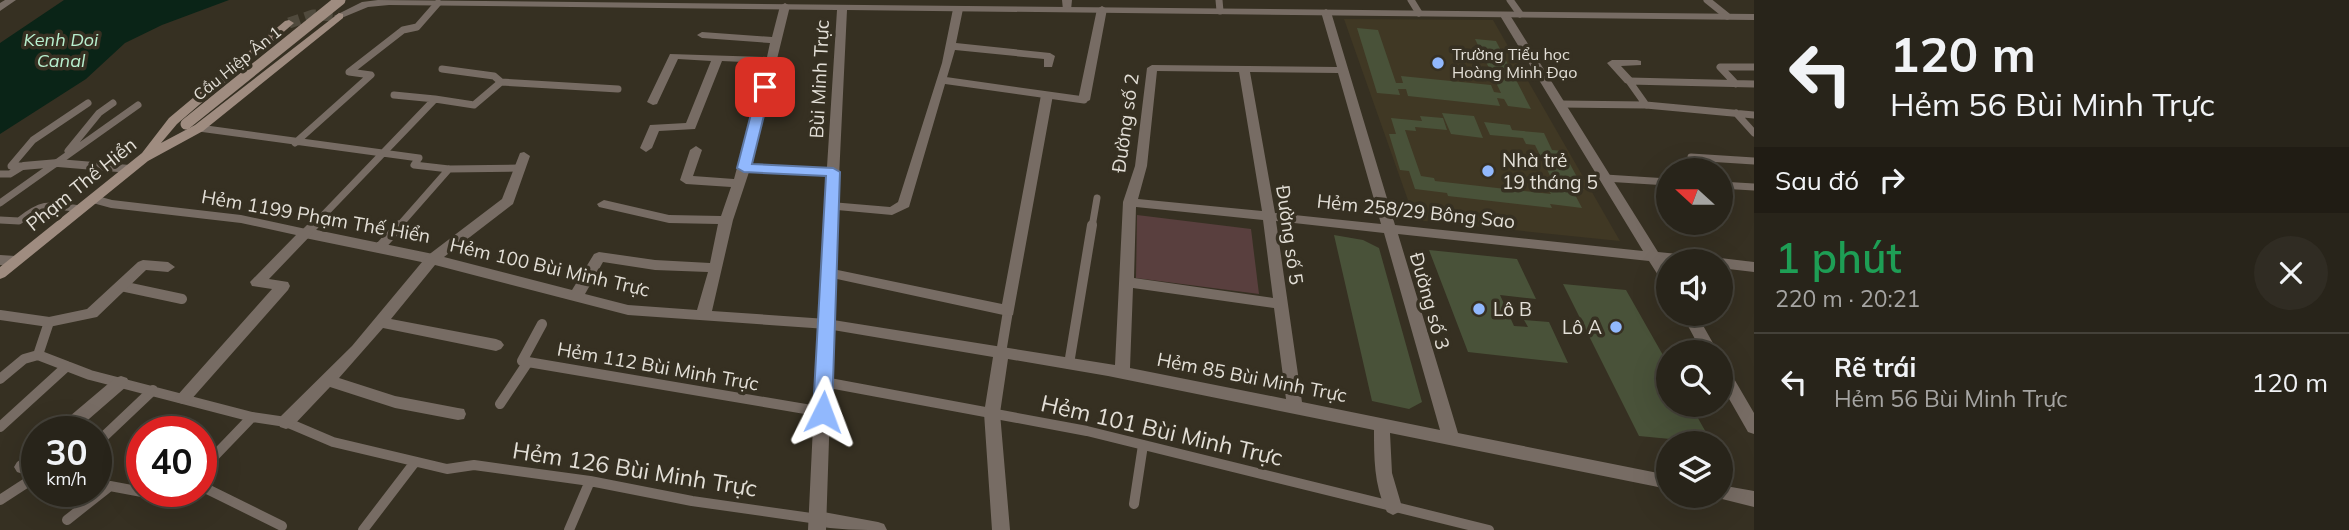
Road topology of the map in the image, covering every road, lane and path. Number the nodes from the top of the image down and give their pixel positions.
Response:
1 (11, 0) edge
2 (340, 0) edge
3 (1411, 0) edge
4 (1510, 0) edge
5 (1707, 0) edge
6 (635, 2) edge
7 (438, 3) junction
8 (690, 3) edge
9 (747, 3) edge
10 (1067, 4) edge
11 (1219, 5) edge
12 (785, 6) junction
13 (852, 6) edge
14 (0, 8) edge
15 (958, 9) junction
16 (1102, 9) junction
17 (1326, 12) junction
18 (1419, 13) junction
19 (1504, 14) junction
20 (1520, 14) junction
21 (339, 16) joint
22 (1727, 16) junction
23 (1754, 17) edge
24 (289, 23) tunnel mouth
25 (702, 35) dead end
26 (776, 40) junction
27 (951, 47) junction
28 (718, 58) junction
29 (771, 60) junction
30 (1637, 63) dead end
31 (1048, 65) dead end
32 (1754, 66) edge
33 (442, 69) dead end
34 (1244, 69) junction
35 (1343, 70) junction
36 (942, 80) junction
37 (1629, 81) junction
38 (501, 82) junction
39 (1735, 84) junction
40 (1754, 84) edge
41 (618, 89) dead end
42 (394, 95) dead end
43 (1047, 95) junction
44 (435, 99) junction
45 (1084, 100) joint
46 (653, 102) dead end
47 (88, 103) dead end
48 (113, 103) dead end
49 (1560, 104) junction
50 (138, 105) dead end
51 (1646, 105) junction
52 (1736, 113) junction
53 (1754, 115) edge
54 (186, 124) joint
55 (200, 128) junction
56 (1754, 133) edge
57 (295, 143) junction
58 (646, 149) dead end
59 (696, 150) dead end
60 (381, 153) junction
61 (1692, 157) dead end
62 (143, 158) junction
63 (1754, 161) edge
64 (522, 162) joint
65 (58, 163) junction
66 (23, 166) junction
67 (744, 168) junction
68 (130, 169) junction
69 (449, 169) junction
70 (833, 172) junction
71 (0, 174) edge
72 (1605, 178) junction
73 (1656, 181) edge
74 (739, 183) junction
75 (1733, 186) edge
76 (1754, 187) edge
77 (1097, 198) dead end
78 (94, 199) junction
79 (1130, 202) junction
80 (0, 203) edge
81 (604, 204) dead end
82 (831, 206) junction
83 (81, 209) junction
84 (1269, 216) junction
85 (0, 220) edge
86 (726, 220) junction
87 (1389, 227) junction
88 (306, 233) junction
89 (379, 248) junction
90 (1654, 256) junction
91 (432, 259) junction
92 (1656, 259) edge
93 (0, 260) edge
94 (15, 261) junction
95 (1733, 265) edge
96 (168, 267) dead end
97 (1754, 267) edge
98 (716, 268) junction
99 (828, 273) junction
100 (0, 274) edge
101 (1127, 282) junction
102 (121, 286) junction
103 (576, 296) junction
104 (182, 299) dead end
105 (1281, 304) junction
106 (1009, 310) junction
107 (0, 315) edge
108 (703, 315) junction
109 (49, 322) junction
110 (380, 322) junction
111 (542, 324) dead end
112 (827, 324) junction
113 (496, 345) dead end
114 (1001, 353) junction
115 (38, 355) junction
116 (528, 362) junction
117 (1069, 364) junction
118 (67, 366) junction
119 (1122, 373) junction
120 (0, 379) edge
121 (327, 380) junction
122 (121, 382) junction
123 (824, 382) junction
124 (153, 390) junction
125 (1733, 391) edge
126 (183, 398) junction
127 (500, 404) dead end
128 (1295, 407) junction
129 (823, 412) junction
130 (992, 413) junction
131 (458, 414) dead end
132 (82, 416) edge
133 (252, 417) junction
134 (286, 422) junction
135 (1382, 425) junction
136 (0, 426) edge
137 (1754, 427) edge
138 (112, 429) edge
139 (1451, 438) junction
140 (1143, 445) junction
141 (217, 453) edge
142 (415, 462) junction
143 (21, 480) edge
144 (1656, 480) edge
145 (590, 481) junction
146 (126, 489) edge
147 (217, 494) edge
148 (1733, 495) edge
149 (1754, 499) edge
150 (0, 500) edge
151 (1134, 505) dead end
152 (1393, 507) junction
153 (67, 520) dead end
154 (817, 525) edge
155 (282, 526) dead end
156 (363, 530) edge
157 (569, 530) edge
158 (878, 530) edge
159 (1002, 530) edge
160 (1489, 530) edge

1 - 14 street
2 - 54 main road, Cầu Hiệp Ân 1, bridge
3 - 18 lane
4 - 20 lane
5 - 22 lane
6 - 7 street
6 - 8 street
7 - 21 street
7 - 57 lane
8 - 9 street
9 - 12 street
10 - 15 street
10 - 16 street
11 - 16 street
11 - 17 street
12 - 13 street
12 - 26 street
13 - 15 street
13 - 70 street, Bùi Minh Trực
15 - 27 street
16 - 45 street
17 - 18 street
17 - 35 street, Đường số 3
18 - 19 street
19 - 20 street
19 - 49 street
20 - 22 street
21 - 55 main road
22 - 23 street
24 - 62 main road
25 - 26 street
26 - 29 street
27 - 31 street
27 - 36 street
28 - 29 street
28 - 46 street
28 - 58 street
29 - 67 street
30 - 37 street
32 - 39 lane
33 - 38 lane
34 - 35 street, Đường số 2
34 - 79 street, Đường số 2
34 - 84 street, Đường số 5
35 - 87 street, Đường số 3
36 - 43 lane
36 - 82 street
37 - 39 lane
37 - 51 lane
38 - 41 lane
38 - 44 lane
39 - 40 lane
42 - 44 lane
43 - 45 lane
43 - 106 street
44 - 60 lane
47 - 66 lane
48 - 65 lane
49 - 51 lane
49 - 72 street
50 - 65 lane
51 - 52 lane
52 - 53 lane
52 - 56 lane
54 - 62 main road, Phạm Thế Hiển
55 - 57 lane
55 - 62 main road
57 - 60 lane
59 - 74 street
60 - 69 lane
60 - 88 lane
61 - 63 lane
62 - 68 main road, Phạm Thế Hiển
64 - 69 lane
64 - 91 street, Hẻm 1199 Phạm Thế Hiển
65 - 66 street
65 - 68 street
65 - 80 lane
66 - 71 lane
67 - 70 street
67 - 74 street
68 - 78 main road, Phạm Thế Hiển
69 - 89 lane
70 - 82 street, Bùi Minh Trực
72 - 73 lane
72 - 90 street
74 - 86 street
75 - 76 lane
77 - 117 lane
78 - 83 main road, Phạm Thế Hiển
78 - 88 street, Hẻm 1199 Phạm Thế Hiển
79 - 84 street, Hẻm 258/29 Bông Sao
79 - 101 street, Đường số 2
81 - 86 street
82 - 99 street, Bùi Minh Trực
83 - 85 lane
83 - 94 main road, Phạm Thế Hiển
84 - 87 street, Hẻm 258/29 Bông Sao
84 - 105 street, Đường số 5
86 - 98 street
87 - 90 street, Hẻm 258/29 Bông Sao
87 - 139 street, Đường số 3
88 - 89 lane, Hẻm 1199 Phạm Thế Hiển
88 - 126 street
89 - 91 lane, Hẻm 1199 Phạm Thế Hiển
90 - 92 street
91 - 103 street, Hẻm 100 Bùi Minh Trực
91 - 110 street
93 - 94 lane
94 - 100 main road, Phạm Thế Hiển
95 - 97 street
96 - 102 street
98 - 103 street
98 - 108 street
99 - 106 street
99 - 112 street, Bùi Minh Trực
101 - 105 street
101 - 119 street, Đường số 2
102 - 104 lane
102 - 109 street
103 - 108 street, Hẻm 100 Bùi Minh Trực
105 - 128 street, Đường số 5
106 - 114 lane
107 - 109 lane
108 - 112 street, Hẻm 100 Bùi Minh Trực
109 - 115 lane
110 - 113 street
110 - 121 street
111 - 116 lane, Hẻm 112 Bùi Minh Trực
112 - 114 street, Hẻm 85 Bùi Minh Trực
112 - 123 street, Bùi Minh Trực
114 - 117 street, Hẻm 85 Bùi Minh Trực
114 - 130 street
115 - 118 lane, Hẻm 126 Bùi Minh Trực
115 - 120 lane
116 - 127 lane, Hẻm 112 Bùi Minh Trực
116 - 129 lane, Hẻm 112 Bùi Minh Trực
117 - 119 street, Hẻm 85 Bùi Minh Trực
118 - 122 lane, Hẻm 126 Bùi Minh Trực
118 - 136 lane
119 - 128 street, Hẻm 85 Bùi Minh Trực
121 - 131 street
121 - 134 street
122 - 124 lane, Hẻm 126 Bùi Minh Trực
122 - 132 street
123 - 129 street, Bùi Minh Trực
123 - 130 lane, Hẻm 101 Bùi Minh Trực
124 - 126 lane, Hẻm 126 Bùi Minh Trực
124 - 138 lane
125 - 137 street
126 - 133 lane, Hẻm 126 Bùi Minh Trực
128 - 135 street, Hẻm 85 Bùi Minh Trực
129 - 154 street, Bùi Minh Trực
130 - 140 lane, Hẻm 101 Bùi Minh Trực
130 - 159 street
133 - 134 lane, Hẻm 126 Bùi Minh Trực
133 - 141 lane
134 - 142 lane, Hẻm 126 Bùi Minh Trực
135 - 139 street, Hẻm 85 Bùi Minh Trực
135 - 152 street
139 - 144 street, Hẻm 85 Bùi Minh Trực
140 - 151 lane
140 - 152 lane, Hẻm 101 Bùi Minh Trực
142 - 145 lane, Hẻm 126 Bùi Minh Trực
142 - 156 lane
143 - 150 lane
145 - 154 lane, Hẻm 126 Bùi Minh Trực
145 - 157 lane
146 - 153 lane
147 - 155 lane
148 - 149 street
152 - 160 lane, Hẻm 101 Bùi Minh Trực
154 - 158 street

